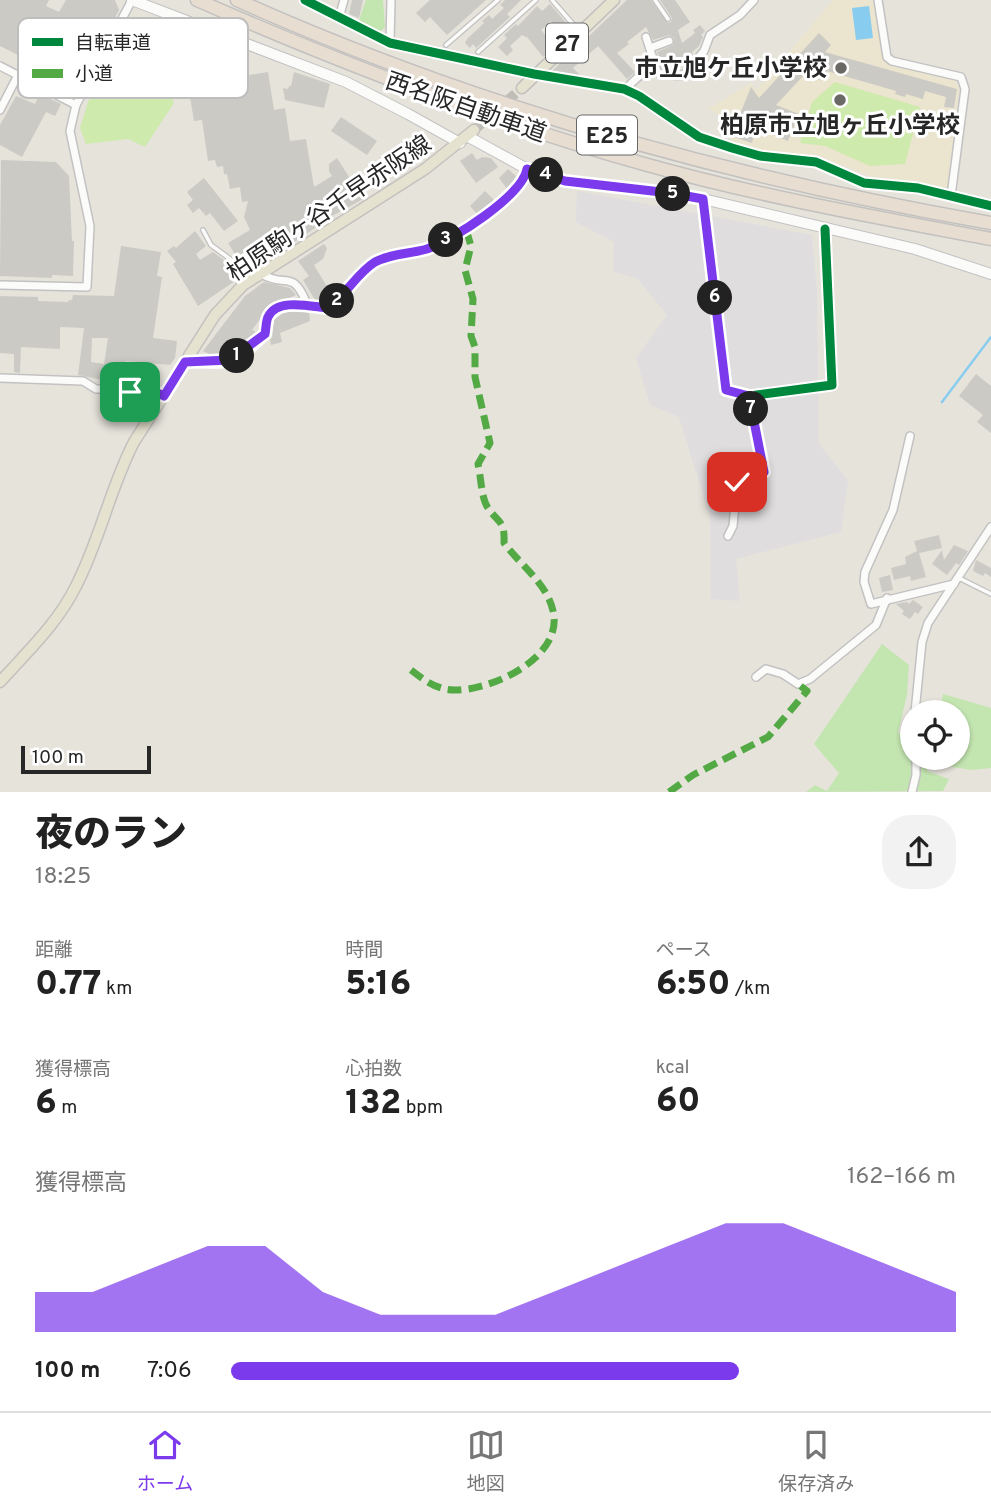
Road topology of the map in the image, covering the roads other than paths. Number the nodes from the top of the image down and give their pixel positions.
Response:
1 (132, 0) edge
2 (197, 0) edge
3 (237, 0) edge
4 (305, 0) edge
5 (344, 0) edge
6 (391, 0) edge
7 (498, 0) edge
8 (536, 0) edge
9 (552, 0) edge
10 (614, 0) edge
11 (655, 0) edge
12 (754, 0) edge
13 (878, 0) edge
14 (122, 18) edge
15 (177, 18) edge
16 (240, 18) edge
17 (339, 18) junction
18 (668, 19) dead end
19 (248, 21) edge
20 (580, 31) junction
21 (646, 37) dead end
22 (670, 41) dead end
23 (390, 43) junction
24 (248, 46) edge
25 (446, 46) dead end
26 (650, 48) junction
27 (478, 52) dead end
28 (0, 66) edge
29 (657, 71) junction
30 (534, 74) junction
31 (18, 75) joint
32 (522, 88) tunnel mouth
33 (626, 89) junction
34 (62, 98) edge
35 (80, 98) edge
36 (76, 105) junction
37 (0, 110) edge
38 (467, 136) junction
39 (527, 169) junction
40 (951, 195) junction
41 (703, 199) junction
42 (991, 206) edge
43 (991, 223) edge
44 (825, 229) junction
45 (203, 230) dead end
46 (991, 239) edge
47 (991, 274) edge
48 (258, 276) junction
49 (0, 285) edge
50 (307, 304) junction
51 (185, 362) junction
52 (0, 378) edge
53 (164, 396) junction
54 (749, 396) junction
55 (910, 436) dead end
56 (991, 527) edge
57 (729, 536) dead end
58 (956, 581) junction
59 (991, 594) edge
60 (887, 598) junction
61 (756, 677) dead end
62 (0, 682) edge
63 (916, 700) edge
64 (916, 770) edge
65 (912, 792) edge

1 - 14 street
1 - 15 street
2 - 16 highway, 西名阪自動車道 / E25
3 - 43 highway, 西名阪自動車道 / E25
4 - 17 street
5 - 17 street
6 - 23 street
7 - 25 lane
8 - 27 lane
9 - 20 lane
10 - 20 main road, 27
11 - 18 lane
12 - 29 street
13 - 40 street
17 - 23 street
19 - 46 highway, 西名阪自動車道 / E25
20 - 30 main road, 27
21 - 26 street
22 - 26 street
23 - 30 street
24 - 38 street
26 - 29 street
28 - 31 street
29 - 33 street
30 - 32 main road, 27
30 - 33 street
31 - 37 street
33 - 40 street
34 - 36 street
35 - 36 street
36 - 49 street
38 - 39 street
38 - 48 main road, 柏原駒ヶ谷千早赤阪線
39 - 41 street
39 - 50 street
40 - 42 street
41 - 44 street
41 - 54 street
44 - 47 street
44 - 54 street
45 - 48 lane
48 - 50 street
48 - 51 main road, 柏原駒ヶ谷千早赤阪線
50 - 51 street
51 - 53 main road, 柏原駒ヶ谷千早赤阪線
52 - 53 street
53 - 62 main road, 柏原駒ヶ谷千早赤阪線
54 - 57 street
55 - 60 street
56 - 58 street
58 - 59 lane
58 - 60 street
58 - 63 street
60 - 61 street
64 - 65 street

